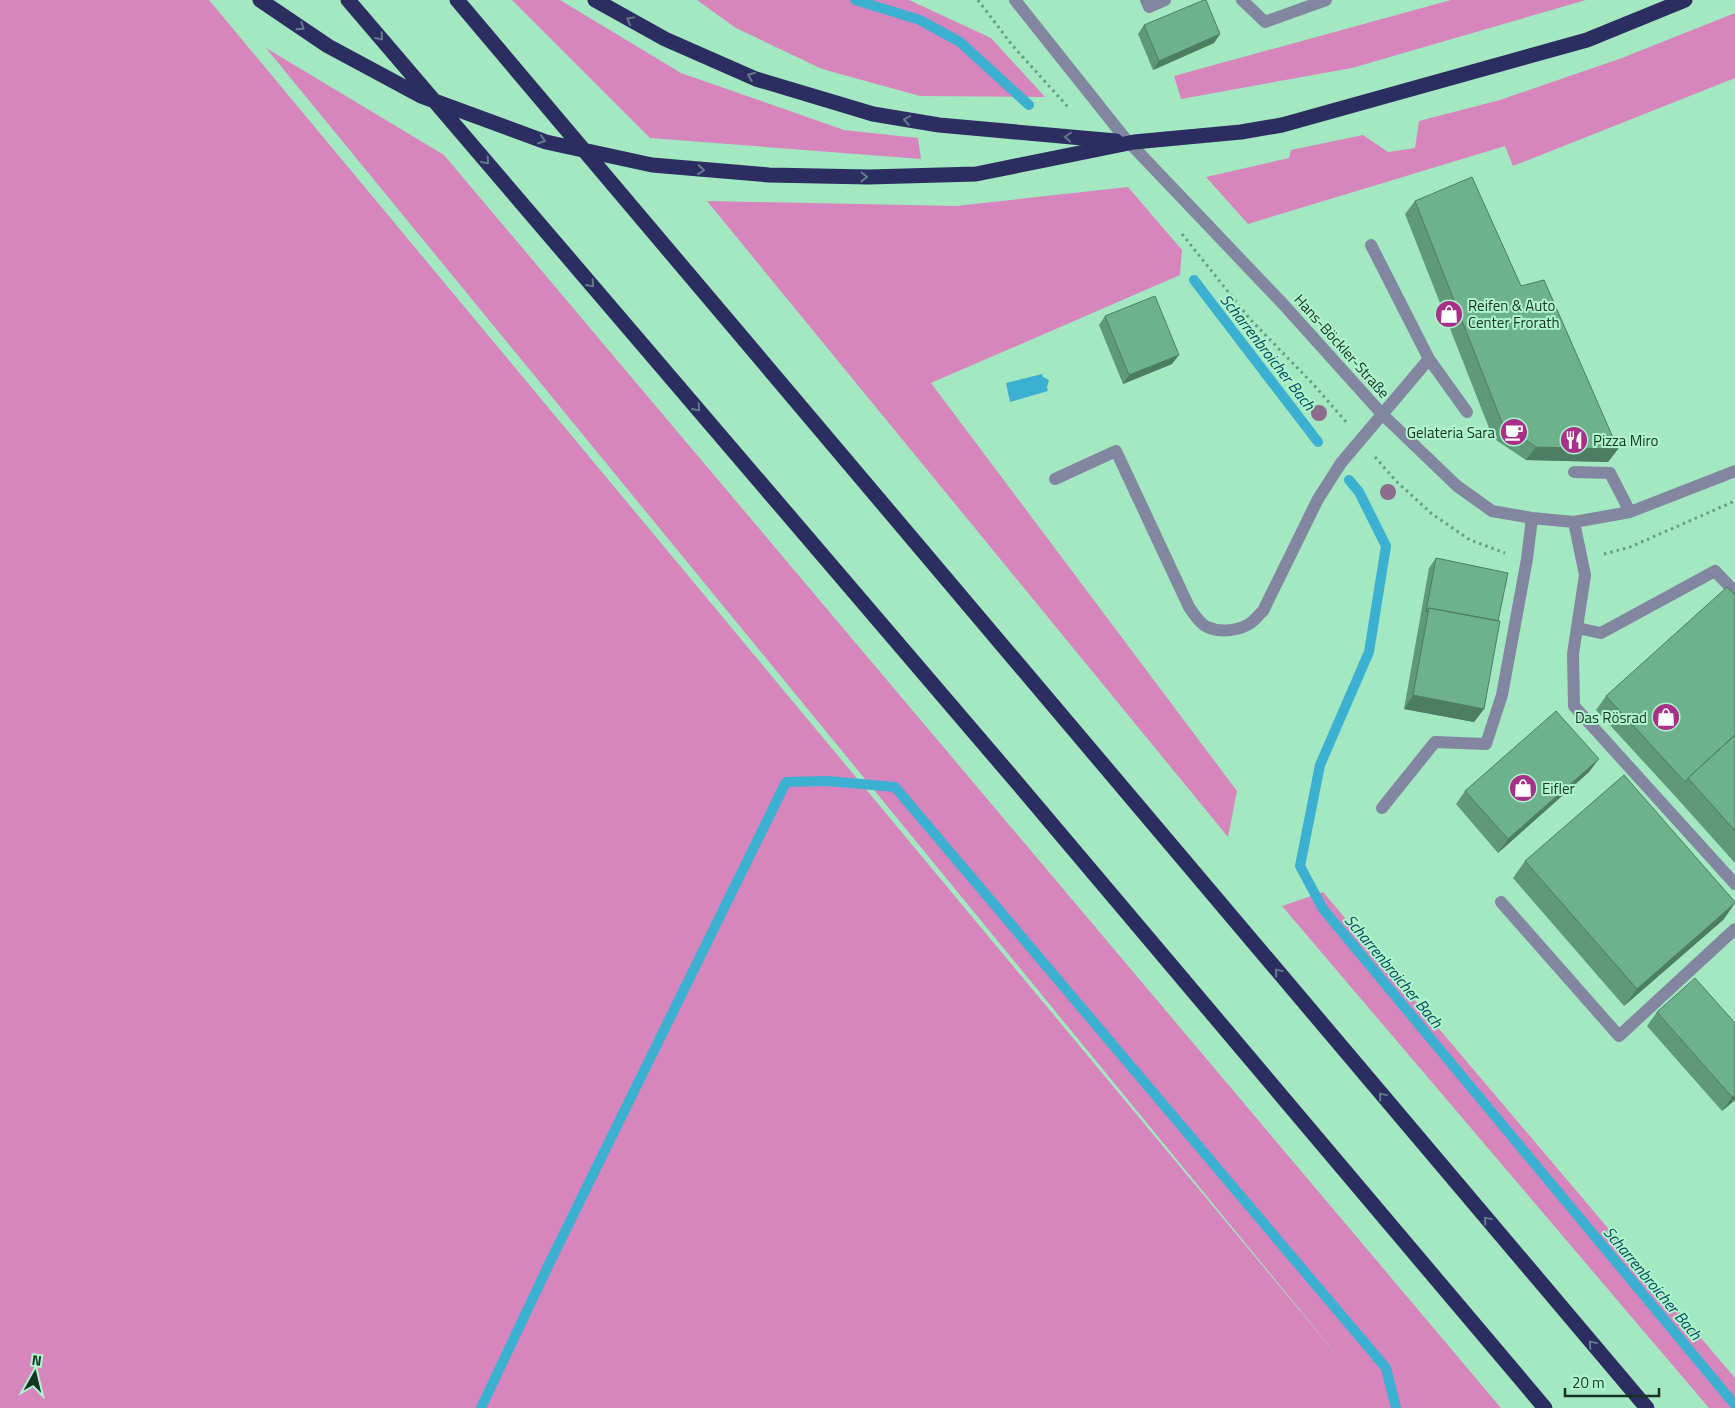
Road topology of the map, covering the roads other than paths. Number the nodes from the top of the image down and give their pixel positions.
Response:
1 (260, 0) edge
2 (348, 0) edge
3 (457, 0) edge
4 (595, 0) edge
5 (1015, 0) edge
6 (1146, 0) edge
7 (1165, 0) edge
8 (1242, 0) edge
9 (1326, 0) edge
10 (1685, 0) edge
11 (1134, 142) junction
12 (1371, 245) dead end
13 (1429, 359) junction
14 (1467, 412) dead end
15 (1382, 414) junction
16 (1735, 471) edge
17 (1574, 472) edge
18 (1055, 479) dead end
19 (1630, 512) junction
20 (1532, 518) junction
21 (1574, 522) junction
22 (1735, 592) edge
23 (1577, 628) junction
24 (1382, 808) dead end
25 (1735, 884) edge
26 (1501, 902) dead end
27 (1735, 929) edge
28 (1545, 1408) edge
29 (1647, 1408) edge

1 -> 11 highway
2 -> 28 highway
29 -> 3 highway
11 -> 4 highway
5 - 15 street, Hans-Böckler-Straße
6 - 7 street
8 - 9 street
10 - 11 highway
12 - 13 street
13 - 14 street
13 - 15 street
15 - 18 street
15 - 20 street, Hans-Böckler-Straße
16 - 19 street, Hans-Böckler-Straße
17 - 19 street
19 - 21 street, Hans-Böckler-Straße
20 - 21 street, Hans-Böckler-Straße
20 - 24 street
21 - 23 street
22 - 23 street
23 - 25 street
26 - 27 street

